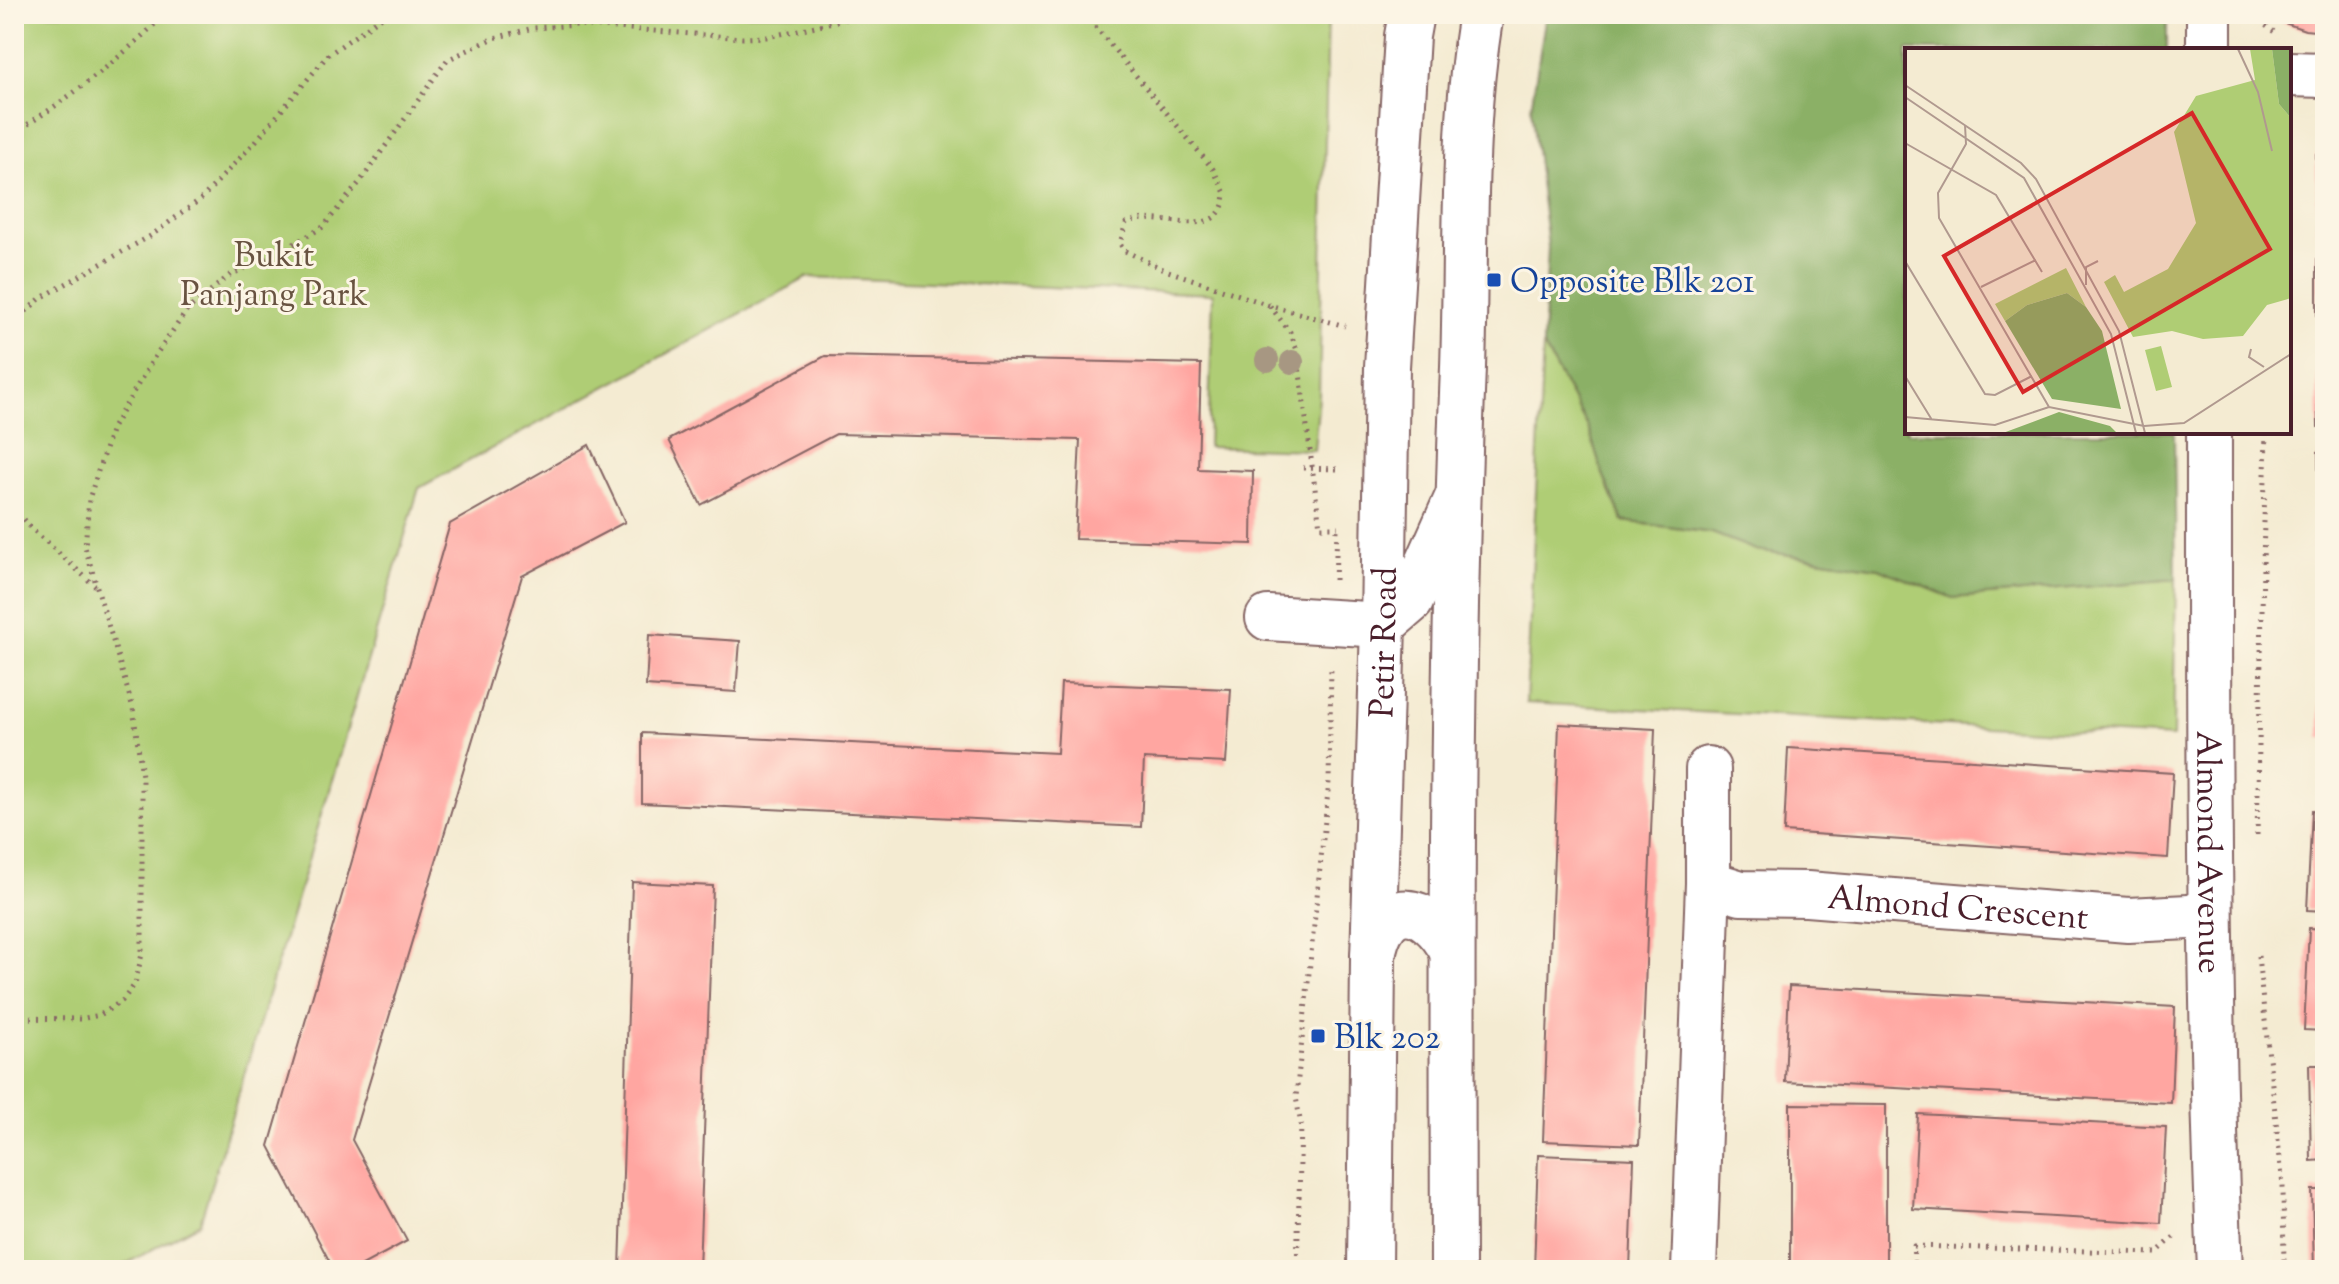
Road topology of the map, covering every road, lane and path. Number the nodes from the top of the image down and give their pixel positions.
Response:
1 (165, 14) edge
2 (386, 14) edge
3 (559, 14) edge
4 (573, 14) edge
5 (867, 14) edge
6 (1085, 14) edge
7 (1411, 14) edge
8 (1481, 14) edge
9 (2209, 14) edge
10 (578, 25) junction
11 (2209, 48) edge
12 (2291, 74) edge
13 (2325, 75) edge
14 (14, 133) edge
15 (1269, 305) junction
16 (14, 322) edge
17 (1345, 326) dead end
18 (2209, 434) edge
19 (2266, 434) edge
20 (1303, 468) dead end
21 (1313, 468) junction
22 (1338, 469) dead end
23 (1457, 498) junction
24 (14, 507) edge
25 (1338, 527) dead end
26 (96, 586) junction
27 (1268, 618) dead end
28 (1383, 625) junction
29 (1708, 769) dead end
30 (2257, 846) dead end
31 (1708, 883) junction
32 (2209, 916) junction
33 (2257, 941) dead end
34 (1452, 951) junction
35 (1373, 959) junction
36 (14, 1018) edge
37 (2174, 1237) dead end
38 (1370, 1270) edge
39 (1453, 1270) edge
40 (1694, 1270) edge
41 (1913, 1270) edge
42 (2220, 1270) edge
43 (2284, 1270) edge

1 - 14 path
2 - 16 path
3 - 10 path
4 - 10 path
5 - 10 path
6 - 15 path
7 - 28 main road, Petir Road
8 - 23 main road
9 - 11 main road
10 - 26 path
12 - 13 main road
15 - 17 path
15 - 21 path
18 - 32 main road, Almond Avenue
19 - 30 path
20 - 21 path
21 - 22 path
21 - 25 path
23 - 28 main road
23 - 34 main road
24 - 26 path
26 - 36 path
27 - 28 main road
28 - 35 main road, Petir Road
29 - 31 main road
31 - 32 main road, Almond Crescent
31 - 40 main road
32 - 42 main road, Almond Avenue
33 - 43 path
34 - 35 main road
34 - 39 main road
35 - 38 main road, Petir Road
37 - 41 path

